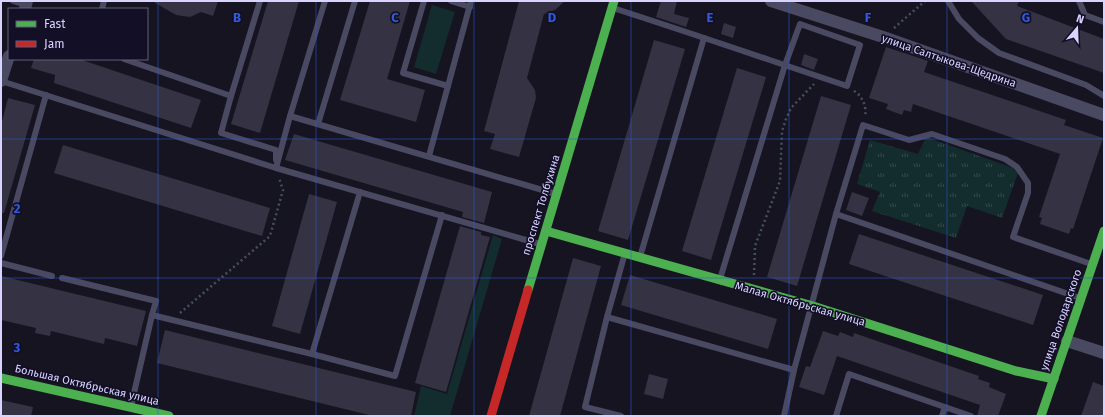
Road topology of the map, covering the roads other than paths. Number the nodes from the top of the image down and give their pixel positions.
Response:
1 (13, 1) edge
2 (260, 1) edge
3 (325, 1) edge
4 (355, 1) edge
5 (424, 1) edge
6 (451, 1) edge
7 (771, 1) edge
8 (948, 1) edge
9 (1079, 1) edge
10 (471, 4) edge
11 (26, 5) edge
12 (613, 5) edge
13 (1104, 22) edge
14 (704, 38) junction
15 (8, 59) edge
16 (127, 60) edge
17 (785, 65) junction
18 (1, 81) edge
19 (448, 86) junction
20 (46, 95) junction
21 (231, 96) junction
22 (1104, 96) edge
23 (290, 116) junction
24 (1104, 116) edge
25 (318, 124) junction
26 (430, 156) junction
27 (276, 168) junction
28 (360, 192) junction
29 (557, 194) junction
30 (836, 214) junction
31 (442, 215) junction
32 (546, 231) junction
33 (1104, 231) edge
34 (542, 244) junction
35 (625, 253) junction
36 (1, 256) edge
37 (640, 257) junction
38 (1, 263) edge
39 (1093, 264) junction
40 (52, 276) dead end
41 (62, 278) dead end
42 (720, 280) junction
43 (1081, 298) junction
44 (813, 306) junction
45 (152, 315) junction
46 (606, 317) junction
47 (1066, 341) junction
48 (1104, 353) edge
49 (312, 354) junction
50 (794, 370) junction
51 (1, 378) edge
52 (1054, 379) junction
53 (945, 407) junction
54 (131, 408) junction
55 (169, 416) edge
56 (491, 416) edge
57 (621, 416) edge
58 (784, 416) edge
59 (836, 416) edge
60 (942, 416) edge
61 (971, 416) edge
62 (1041, 416) edge

1 - 11 lane
2 - 21 lane
3 - 23 lane
4 - 25 lane
5 - 19 lane
6 - 10 lane
7 - 24 street, улица Салтыкова-Щедрина
8 - 22 lane
9 - 13 lane
10 - 19 lane
12 - 14 lane
12 - 29 street, проспект Толбухина
14 - 17 lane
14 - 37 lane
15 - 18 street
16 - 21 lane
17 - 17 lane
17 - 42 lane
18 - 20 lane
19 - 26 lane
20 - 27 lane
20 - 36 lane
21 - 27 lane
23 - 25 lane
23 - 27 lane
25 - 26 lane
26 - 29 lane
27 - 28 lane
28 - 31 lane
28 - 49 lane
29 - 32 street, проспект Толбухина
30 - 39 lane
30 - 43 lane
30 - 44 lane
31 - 34 lane
31 - 49 lane
32 - 34 street, проспект Толбухина
32 - 35 street, Малая Октябрьская улица
33 - 39 street, улица Володарского
34 - 56 street, проспект Толбухина
35 - 37 street, Малая Октябрьская улица
35 - 46 lane
37 - 42 street, Малая Октябрьская улица
38 - 40 lane
39 - 43 street, улица Володарского
41 - 45 lane
42 - 44 street, Малая Октябрьская улица
43 - 47 street, улица Володарского
44 - 50 lane
44 - 52 street, Малая Октябрьская улица
45 - 49 lane
45 - 54 lane
46 - 50 lane
46 - 57 lane
47 - 48 street
47 - 52 street, улица Володарского
50 - 58 lane
51 - 54 street, Большая Октябрьская улица
52 - 62 street, улица Володарского
53 - 59 lane
53 - 60 lane
53 - 61 lane
54 - 55 street, Большая Октябрьская улица

